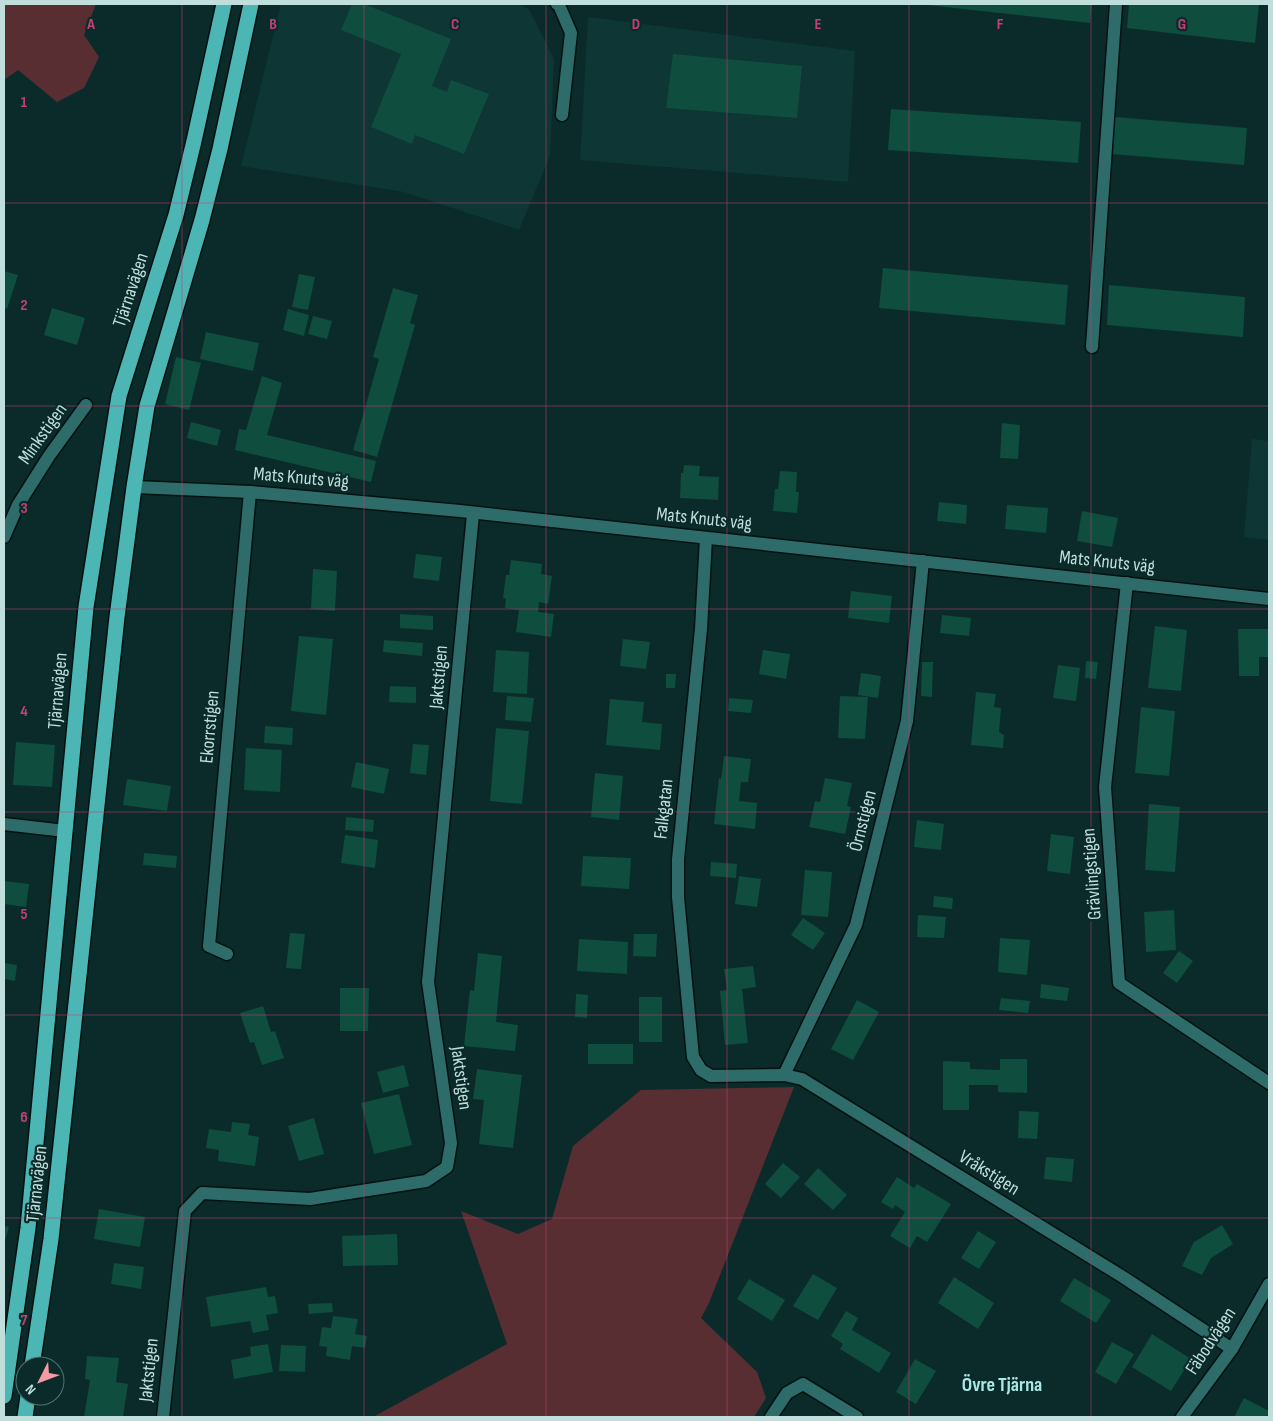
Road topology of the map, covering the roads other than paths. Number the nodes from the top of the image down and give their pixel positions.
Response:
1 (224, 4) edge
2 (251, 4) edge
3 (557, 4) edge
4 (1116, 4) edge
5 (562, 115) dead end
6 (1092, 347) dead end
7 (86, 405) dead end
8 (134, 487) junction
9 (250, 492) junction
10 (473, 514) junction
11 (4, 537) edge
12 (706, 538) junction
13 (923, 561) junction
14 (1127, 583) junction
15 (1269, 599) edge
16 (4, 824) edge
17 (65, 831) junction
18 (227, 954) dead end
19 (784, 1075) junction
20 (711, 1076) joint
21 (1269, 1083) edge
22 (1269, 1284) edge
23 (1232, 1348) junction
24 (33, 1356) edge
25 (4, 1396) edge
26 (163, 1417) edge
27 (771, 1417) edge
28 (857, 1417) edge
29 (1182, 1417) edge

1 - 17 highway, Tjärnavägen
2 - 8 highway, Tjärnavägen
3 - 5 street
4 - 6 street
7 - 11 street, Minkstigen
8 - 9 street, Mats Knuts väg
8 - 24 highway, Tjärnavägen
9 - 10 street, Mats Knuts väg
9 - 18 street, Ekorrstigen
10 - 12 street, Mats Knuts väg
10 - 26 street, Jaktstigen
12 - 13 street, Mats Knuts väg
12 - 20 street, Falkgatan
13 - 14 street, Mats Knuts väg
13 - 19 street, Örnstigen
14 - 15 street, Mats Knuts väg
14 - 21 street, Grävlingstigen
16 - 17 street
17 - 25 highway, Tjärnavägen
19 - 20 street, Vråkstigen
19 - 23 street, Vråkstigen
22 - 23 street, Fäbodvägen
23 - 29 street, Fäbodvägen
27 - 28 street

